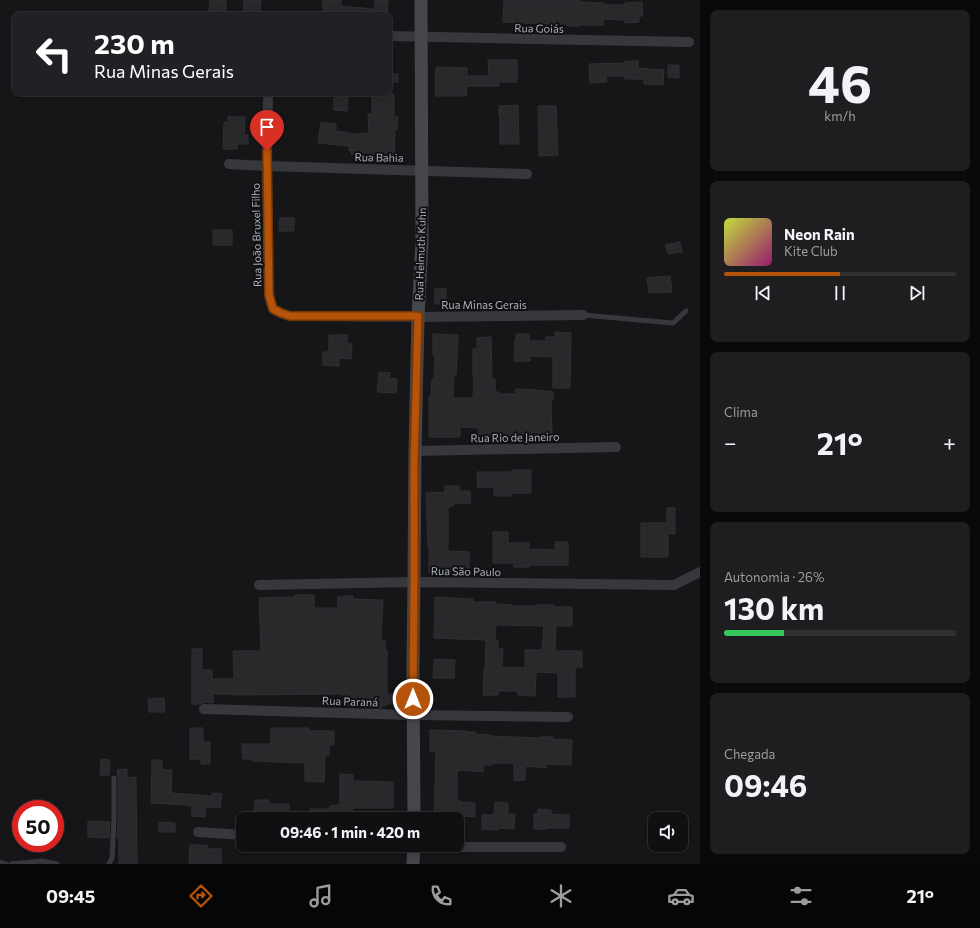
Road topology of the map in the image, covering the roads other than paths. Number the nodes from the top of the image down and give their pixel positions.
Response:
1 (421, 0) edge
2 (392, 36) edge
3 (420, 38) junction
4 (689, 42) dead end
5 (268, 96) edge
6 (229, 164) dead end
7 (267, 166) junction
8 (422, 170) junction
9 (527, 174) dead end
10 (686, 311) dead end
11 (583, 315) joint
12 (290, 316) joint
13 (418, 316) junction
14 (616, 447) dead end
15 (415, 451) junction
16 (700, 572) edge
17 (414, 582) junction
18 (259, 585) dead end
19 (204, 709) dead end
20 (413, 715) junction
21 (568, 717) dead end
22 (114, 778) dead end
23 (414, 812) edge
24 (198, 832) dead end
25 (236, 835) edge
26 (464, 846) edge
27 (561, 847) dead end
28 (414, 852) edge
29 (0, 862) edge
30 (6, 864) edge
31 (11, 864) edge
32 (57, 864) edge
33 (109, 864) edge
34 (413, 864) edge

1 - 3 main road, Rua Helmuth Kuhn
2 - 3 street, Rua Goiás
3 - 4 street, Rua Goiás
3 - 8 main road, Rua Helmuth Kuhn
5 - 7 street, Rua João Bruxel Filho
6 - 7 street, Rua Bahia
7 - 8 street, Rua Bahia
7 - 12 street, Rua João Bruxel Filho
8 - 9 street, Rua Bahia
8 - 13 main road, Rua Helmuth Kuhn
10 - 11 lane
11 - 13 street, Rua Minas Gerais
12 - 13 street, Rua Minas Gerais
13 - 15 main road, Rua Helmuth Kuhn
14 - 15 street, Rua Rio de Janeiro
15 - 17 main road, Rua Helmuth Kuhn
16 - 17 street, Rua São Paulo
17 - 18 street, Rua São Paulo
17 - 20 main road, Rua Helmuth Kuhn
19 - 20 street, Rua Paraná
20 - 21 street, Rua Paraná
20 - 23 main road, Rua Helmuth Kuhn
22 - 33 lane
24 - 25 street
26 - 27 street
28 - 34 main road
29 - 30 lane
31 - 32 lane

